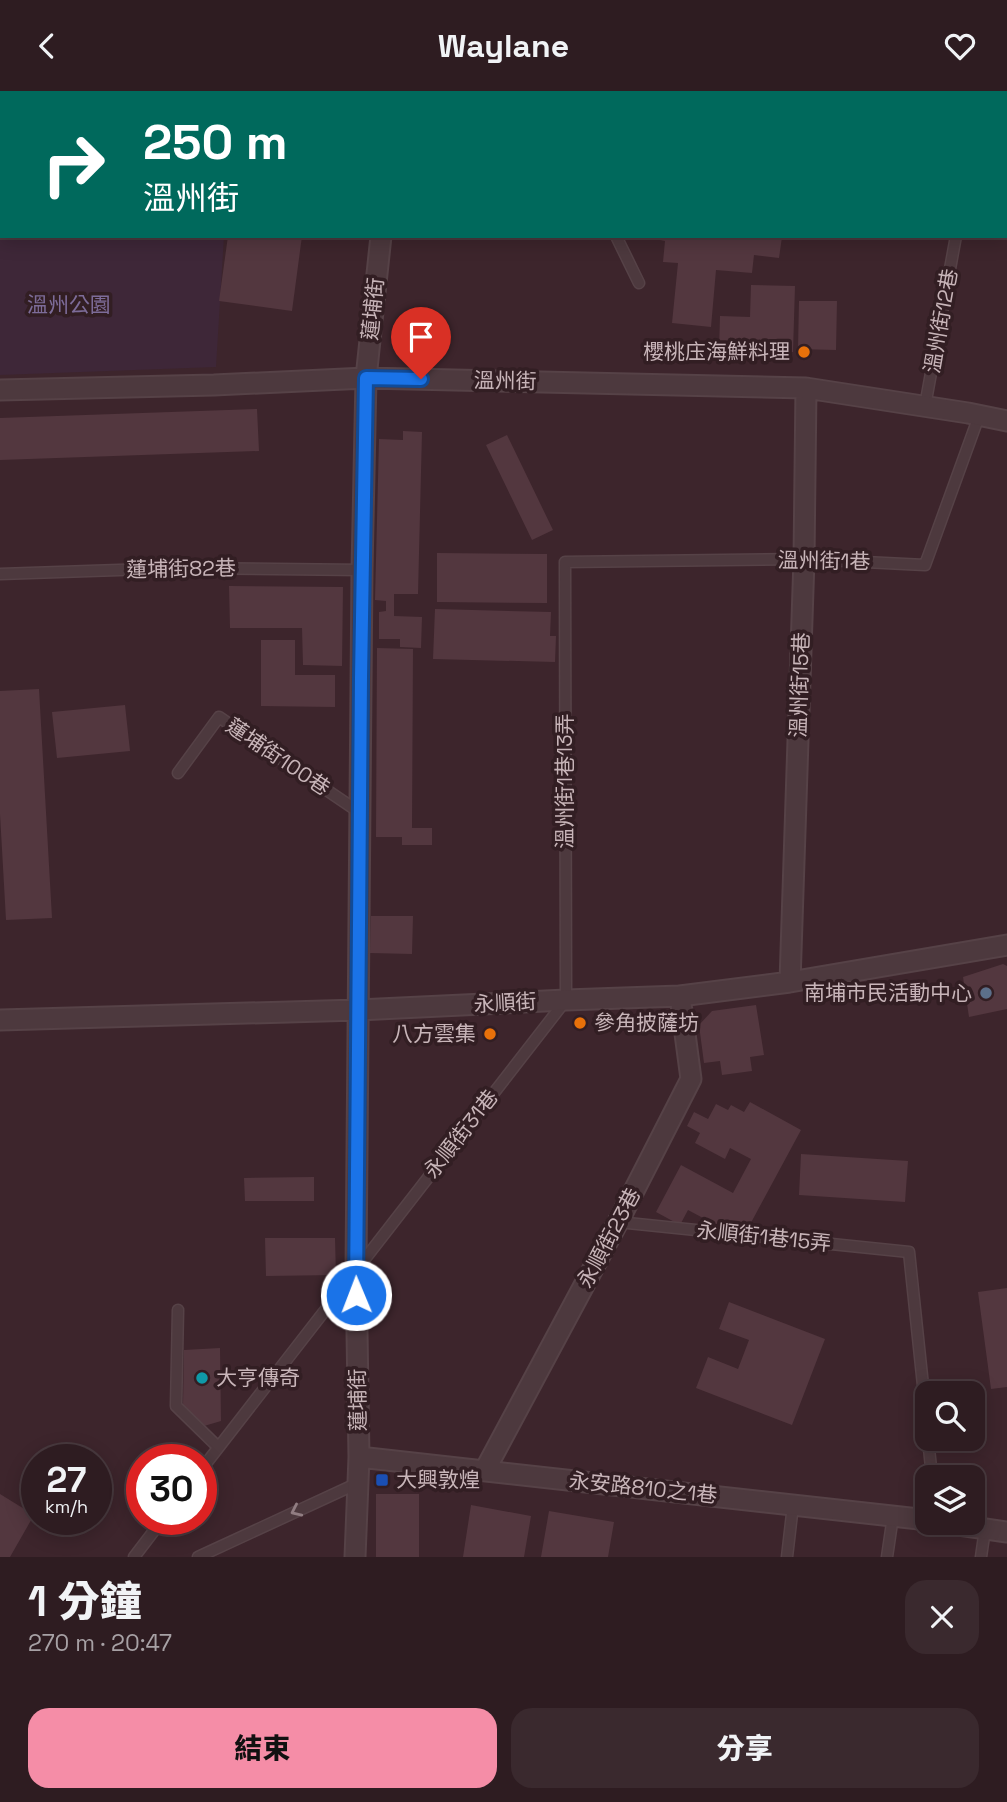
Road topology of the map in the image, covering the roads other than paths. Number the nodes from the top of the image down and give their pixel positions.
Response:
1 (381, 238) edge
2 (617, 238) edge
3 (956, 238) edge
4 (639, 283) dead end
5 (366, 378) junction
6 (806, 388) junction
7 (0, 390) edge
8 (925, 407) junction
9 (979, 416) junction
10 (1007, 421) edge
11 (804, 559) junction
12 (565, 562) joint
13 (362, 570) junction
14 (0, 573) edge
15 (178, 773) dead end
16 (360, 813) junction
17 (1007, 944) edge
18 (790, 982) junction
19 (680, 996) junction
20 (566, 1000) junction
21 (358, 1010) junction
22 (0, 1020) edge
23 (618, 1222) junction
24 (356, 1269) junction
25 (178, 1310) dead end
26 (923, 1381) edge
27 (218, 1447) joint
28 (359, 1457) junction
29 (485, 1471) junction
30 (358, 1482) junction
31 (793, 1505) junction
32 (893, 1516) junction
33 (915, 1519) edge
34 (985, 1529) edge
35 (1007, 1532) edge
36 (151, 1535) edge
37 (984, 1535) edge
38 (134, 1557) edge
39 (198, 1557) edge
40 (355, 1557) edge
41 (787, 1557) edge
42 (887, 1557) edge
43 (981, 1557) edge

1 - 5 street, 蓮埔街
2 - 4 lane
3 - 8 lane, 溫州街12巷
5 - 6 street, 溫州街
5 - 7 street, 溫州街
5 - 13 street, 蓮埔街
6 - 8 street, 溫州街
6 - 11 street, 溫州街15巷
8 - 9 street, 溫州街
9 - 10 street, 溫州街
9 - 11 lane, 溫州街1巷
11 - 12 lane, 溫州街1巷
11 - 18 street, 溫州街15巷
12 - 20 lane, 溫州街1巷13弄
13 - 14 lane, 蓮埔街82巷
13 - 16 street, 蓮埔街
15 - 16 lane, 蓮埔街100巷
16 - 21 street, 蓮埔街
17 - 18 street, 永順街
18 - 19 street, 永順街
19 - 20 street, 永順街
19 - 23 street, 永順街23巷
20 - 21 street, 永順街
20 - 24 lane, 永順街31巷
21 - 22 street, 永順街
21 - 24 street, 蓮埔街
23 - 26 lane, 永順街1巷15弄
23 - 29 street, 永順街23巷
24 - 27 lane, 永順街31巷
24 - 28 street, 蓮埔街
25 - 27 lane
28 - 29 street, 永安路810之1巷
28 - 30 street, 蓮埔街
29 - 31 street, 永安路810之1巷
30 -> 39 lane
30 - 40 street, 蓮埔街
31 - 32 street, 永安路810之1巷
31 - 41 lane
32 - 33 street, 永安路810之1巷
32 - 42 lane
34 - 35 street
36 - 38 lane
37 - 43 lane

